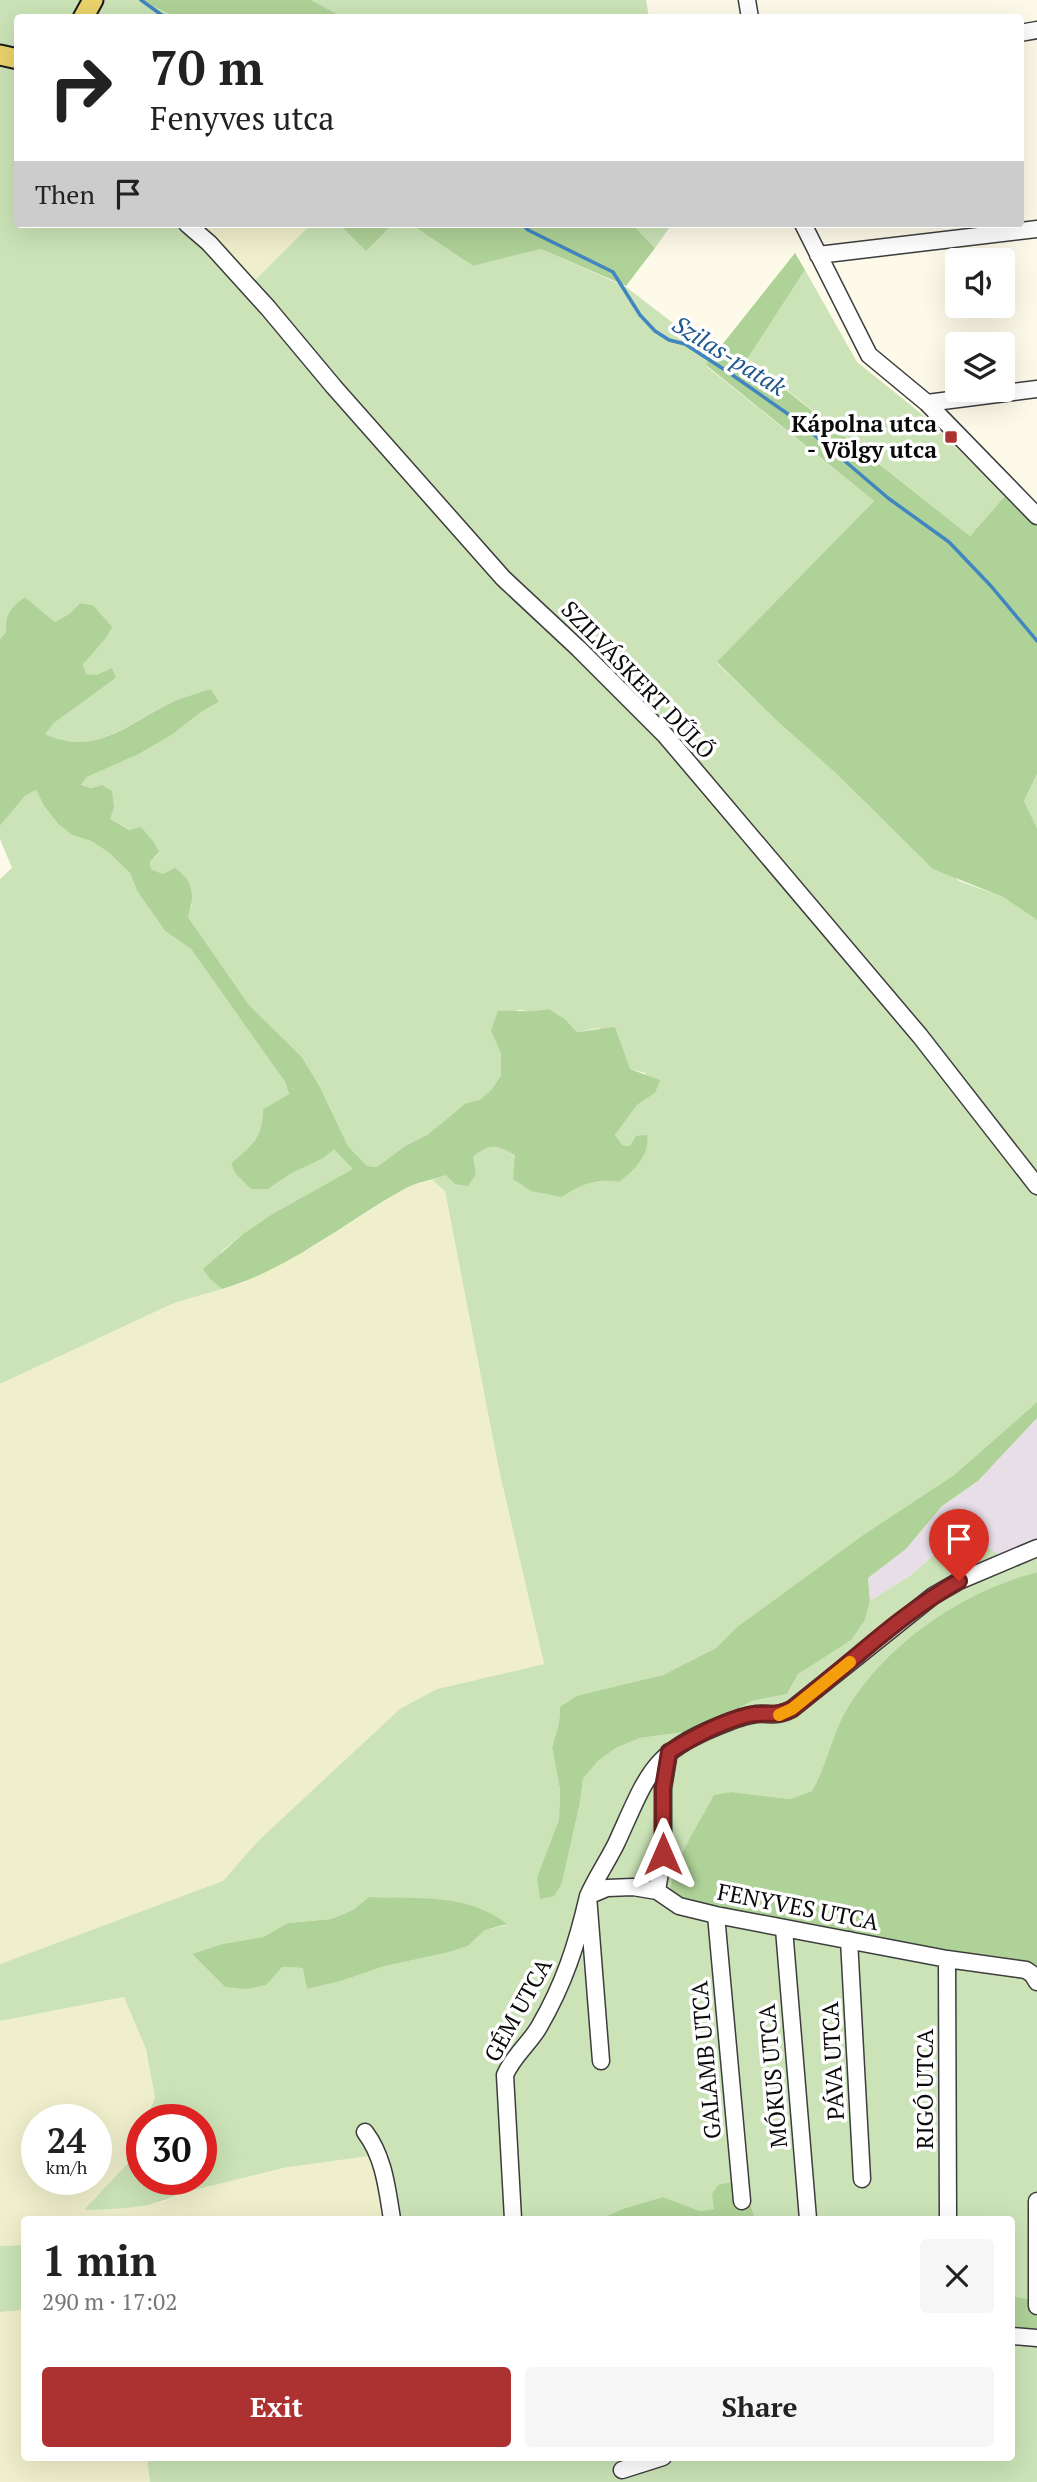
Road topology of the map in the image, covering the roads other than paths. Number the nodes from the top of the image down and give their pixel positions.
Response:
1 (192, 228) edge
2 (805, 228) edge
3 (1037, 229) edge
4 (818, 255) junction
5 (1037, 389) edge
6 (927, 403) junction
7 (1037, 516) edge
8 (1037, 1186) edge
9 (1037, 1548) edge
10 (669, 1752) junction
11 (657, 1891) junction
12 (588, 1896) junction
13 (716, 1915) junction
14 (784, 1929) junction
15 (849, 1940) junction
16 (947, 1959) junction
17 (1035, 1978) edge
18 (601, 2061) dead end
19 (365, 2132) dead end
20 (862, 2179) dead end
21 (742, 2201) dead end
22 (1037, 2201) edge
23 (391, 2216) edge
24 (513, 2216) edge
25 (808, 2216) edge
26 (948, 2216) edge
27 (1036, 2306) edge
28 (1015, 2336) edge
29 (1037, 2338) edge
30 (650, 2461) edge
31 (622, 2470) dead end

1 - 8 street, SZILVÁSKERT DŰLŐ
2 - 4 street
3 - 4 street
4 - 6 street
5 - 6 street
6 - 7 street
9 - 10 street
10 - 11 street
10 - 12 street
11 - 12 street
11 - 13 street, FENYVES UTCA
12 - 18 street
12 - 24 street, GÉM UTCA
13 - 14 street, FENYVES UTCA
13 - 21 street, GALAMB UTCA
14 - 15 street, FENYVES UTCA
14 - 25 street, MÓKUS UTCA
15 - 16 street, FENYVES UTCA
15 - 20 street, PÁVA UTCA
16 - 17 street, FENYVES UTCA
16 - 26 street, RIGÓ UTCA
19 - 23 street
22 - 27 street
28 - 29 street
30 - 31 street

